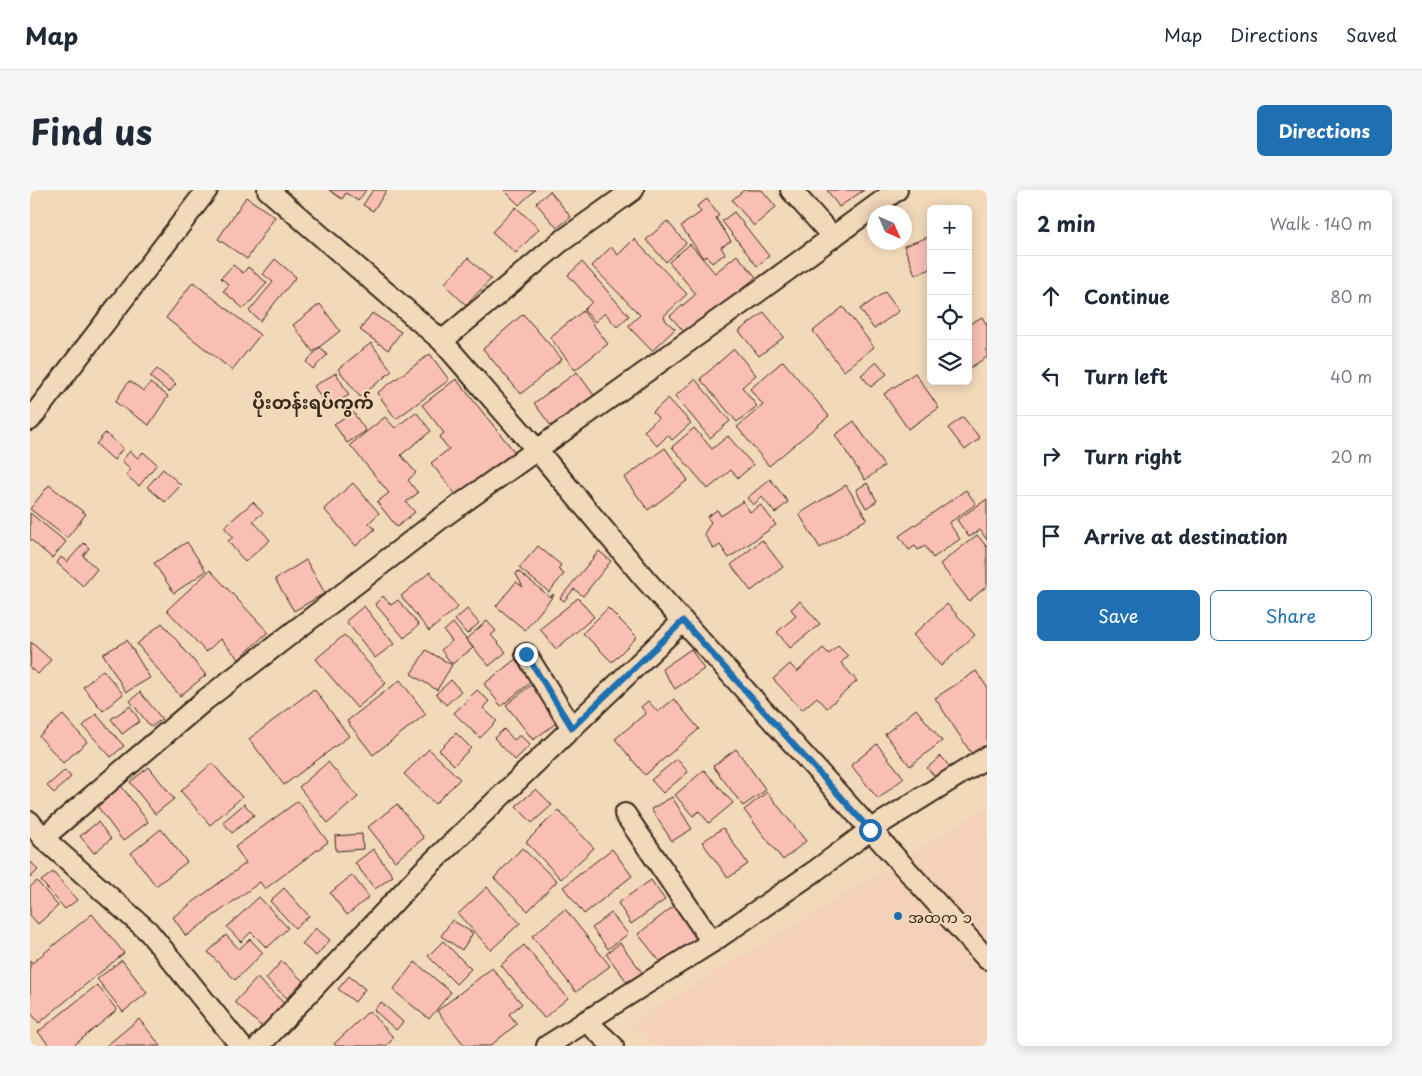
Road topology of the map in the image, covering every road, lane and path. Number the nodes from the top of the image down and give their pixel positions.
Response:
1 (207, 190) edge
2 (268, 190) edge
3 (633, 190) edge
4 (791, 190) edge
5 (897, 190) edge
6 (833, 237) junction
7 (442, 341) junction
8 (30, 420) edge
9 (537, 450) junction
10 (683, 621) junction
11 (526, 654) dead end
12 (572, 728) junction
13 (987, 757) edge
14 (625, 814) dead end
15 (30, 822) edge
16 (870, 830) junction
17 (43, 838) junction
18 (712, 942) junction
19 (987, 959) edge
20 (586, 1021) junction
21 (241, 1046) edge
22 (258, 1046) edge
23 (547, 1046) edge
24 (613, 1046) edge

1 - 8 street
2 - 7 street
3 - 7 street
4 - 6 street
5 - 6 street
6 - 9 street
7 - 9 street
9 - 10 street
9 - 17 street
10 - 12 street
10 - 16 street
11 - 12 street
12 - 22 street
13 - 16 street
14 - 18 street
15 - 17 street
16 - 18 street
16 - 19 street
17 - 21 street
18 - 20 street
20 - 23 street
20 - 24 street

